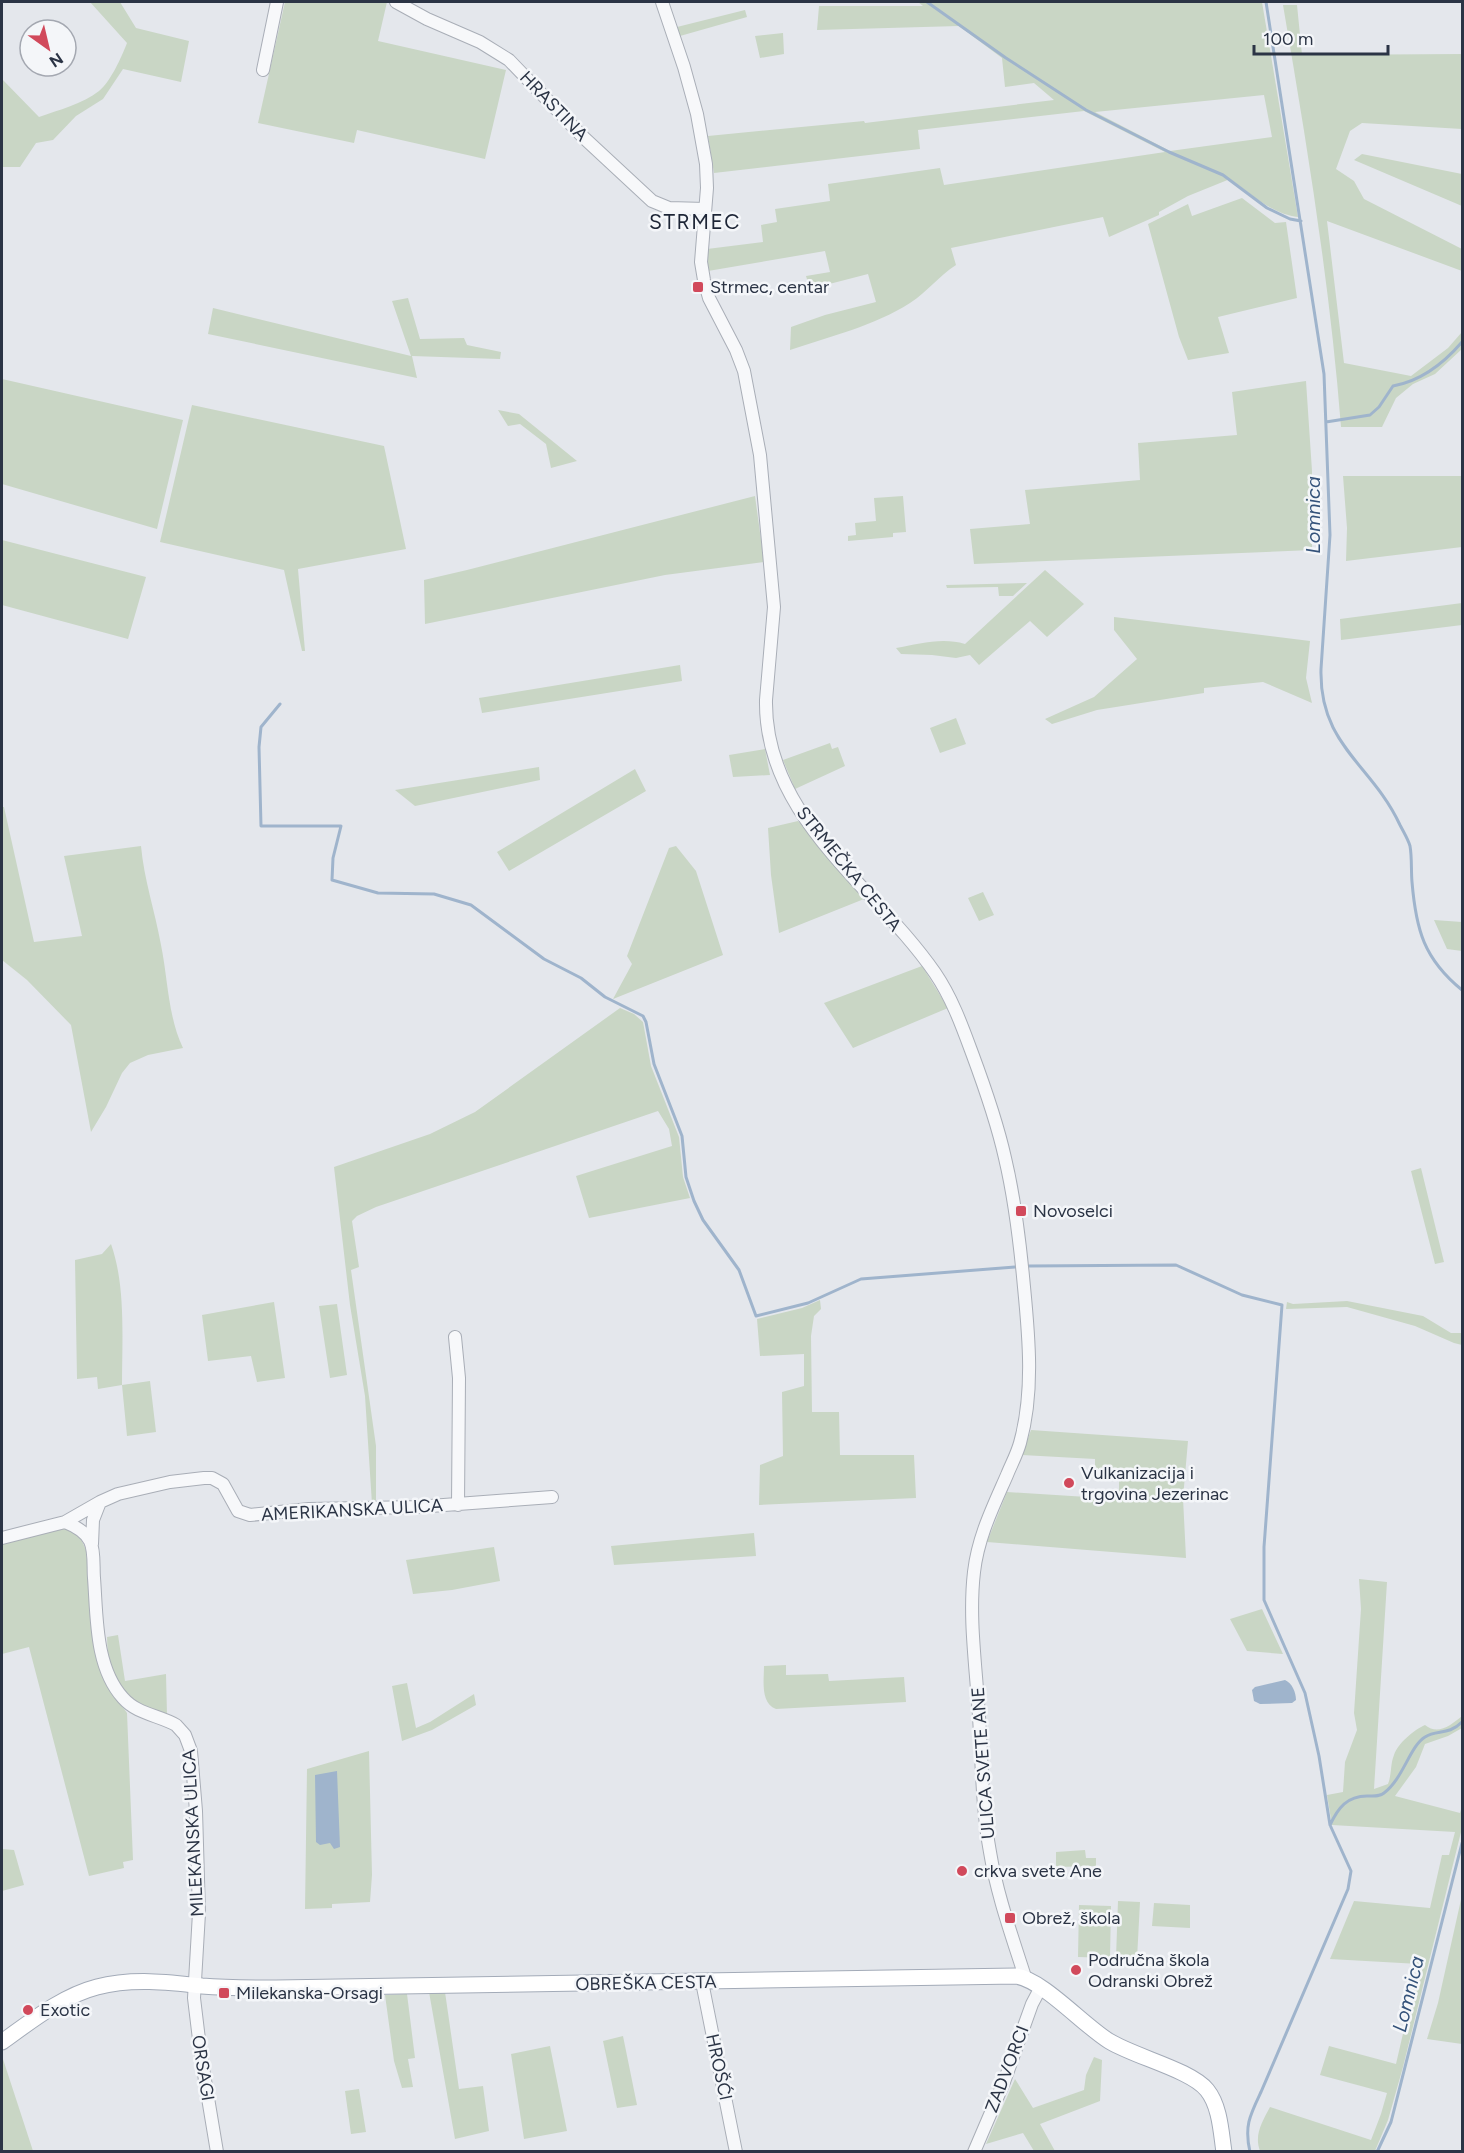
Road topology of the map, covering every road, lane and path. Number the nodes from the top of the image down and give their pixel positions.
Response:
1 (277, 2) edge
2 (396, 2) edge
3 (662, 2) edge
4 (263, 70) dead end
5 (705, 209) junction
6 (455, 1336) dead end
7 (552, 1497) dead end
8 (100, 1502) junction
9 (458, 1505) junction
10 (65, 1522) junction
11 (2, 1538) edge
12 (92, 1545) junction
13 (979, 1545) joint
14 (1024, 1977) junction
15 (702, 1982) junction
16 (194, 1985) junction
17 (1041, 1987) junction
18 (2, 2042) edge
19 (217, 2151) edge
20 (736, 2151) edge
21 (974, 2151) edge
22 (1224, 2151) edge

1 - 4 street
2 - 5 street, HRASTINA
3 - 5 street, STRMEČKA CESTA
5 - 13 street, STRMEČKA CESTA
6 - 9 street
7 - 9 street, AMERIKANSKA ULICA
8 - 9 street, AMERIKANSKA ULICA
8 - 10 street, AMERIKANSKA ULICA
8 - 12 street, MILEKANSKA ULICA
10 - 11 street, AMERIKANSKA ULICA
10 - 12 street
12 - 16 street, MILEKANSKA ULICA
13 - 14 street, ULICA SVETE ANE
14 - 15 main road, OBREŠKA CESTA
14 - 17 main road, OBREŠKA CESTA
15 - 16 main road, OBREŠKA CESTA
15 - 20 street, HROŠĆI
16 - 18 main road, OBREŠKA CESTA
16 - 19 street, ORSAGI
17 - 21 street, ZADVORCI
17 - 22 main road, OBREŠKA CESTA

